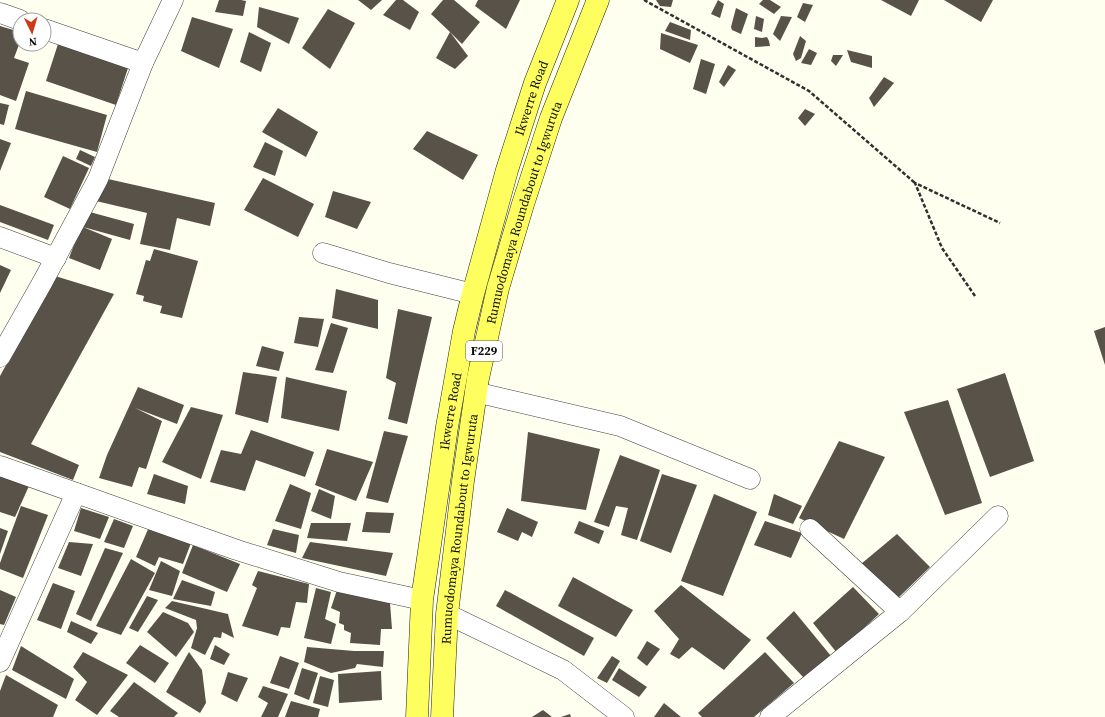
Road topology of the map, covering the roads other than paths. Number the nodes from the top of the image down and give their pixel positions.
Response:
1 (173, 0) edge
2 (568, 0) edge
3 (598, 0) edge
4 (0, 13) edge
5 (12, 17) edge
6 (52, 32) edge
7 (143, 63) junction
8 (0, 237) edge
9 (323, 253) dead end
10 (56, 258) junction
11 (473, 294) junction
12 (0, 357) edge
13 (475, 392) junction
14 (0, 466) edge
15 (750, 479) dead end
16 (76, 493) junction
17 (998, 516) dead end
18 (810, 529) dead end
19 (422, 600) junction
20 (900, 612) junction
21 (447, 614) junction
22 (0, 662) edge
23 (417, 717) edge
24 (442, 717) edge
25 (624, 717) edge
26 (770, 717) edge

1 - 7 street
2 - 11 main road, Ikwerre Road / F229
3 - 13 main road, Rumuodomaya Roundabout to Igwuruta / F229
4 - 5 street
6 - 7 street
7 - 10 street
8 - 10 street
9 - 11 street
10 - 12 street
11 - 19 main road, Ikwerre Road / F229
13 - 15 street
13 - 21 main road, Rumuodomaya Roundabout to Igwuruta / F229
14 - 16 street
16 - 19 street
16 - 22 street
17 - 20 street
18 - 20 street
19 - 23 main road, Ikwerre Road / F229
20 - 26 street
21 - 24 main road, Rumuodomaya Roundabout to Igwuruta / F229
21 - 25 street

